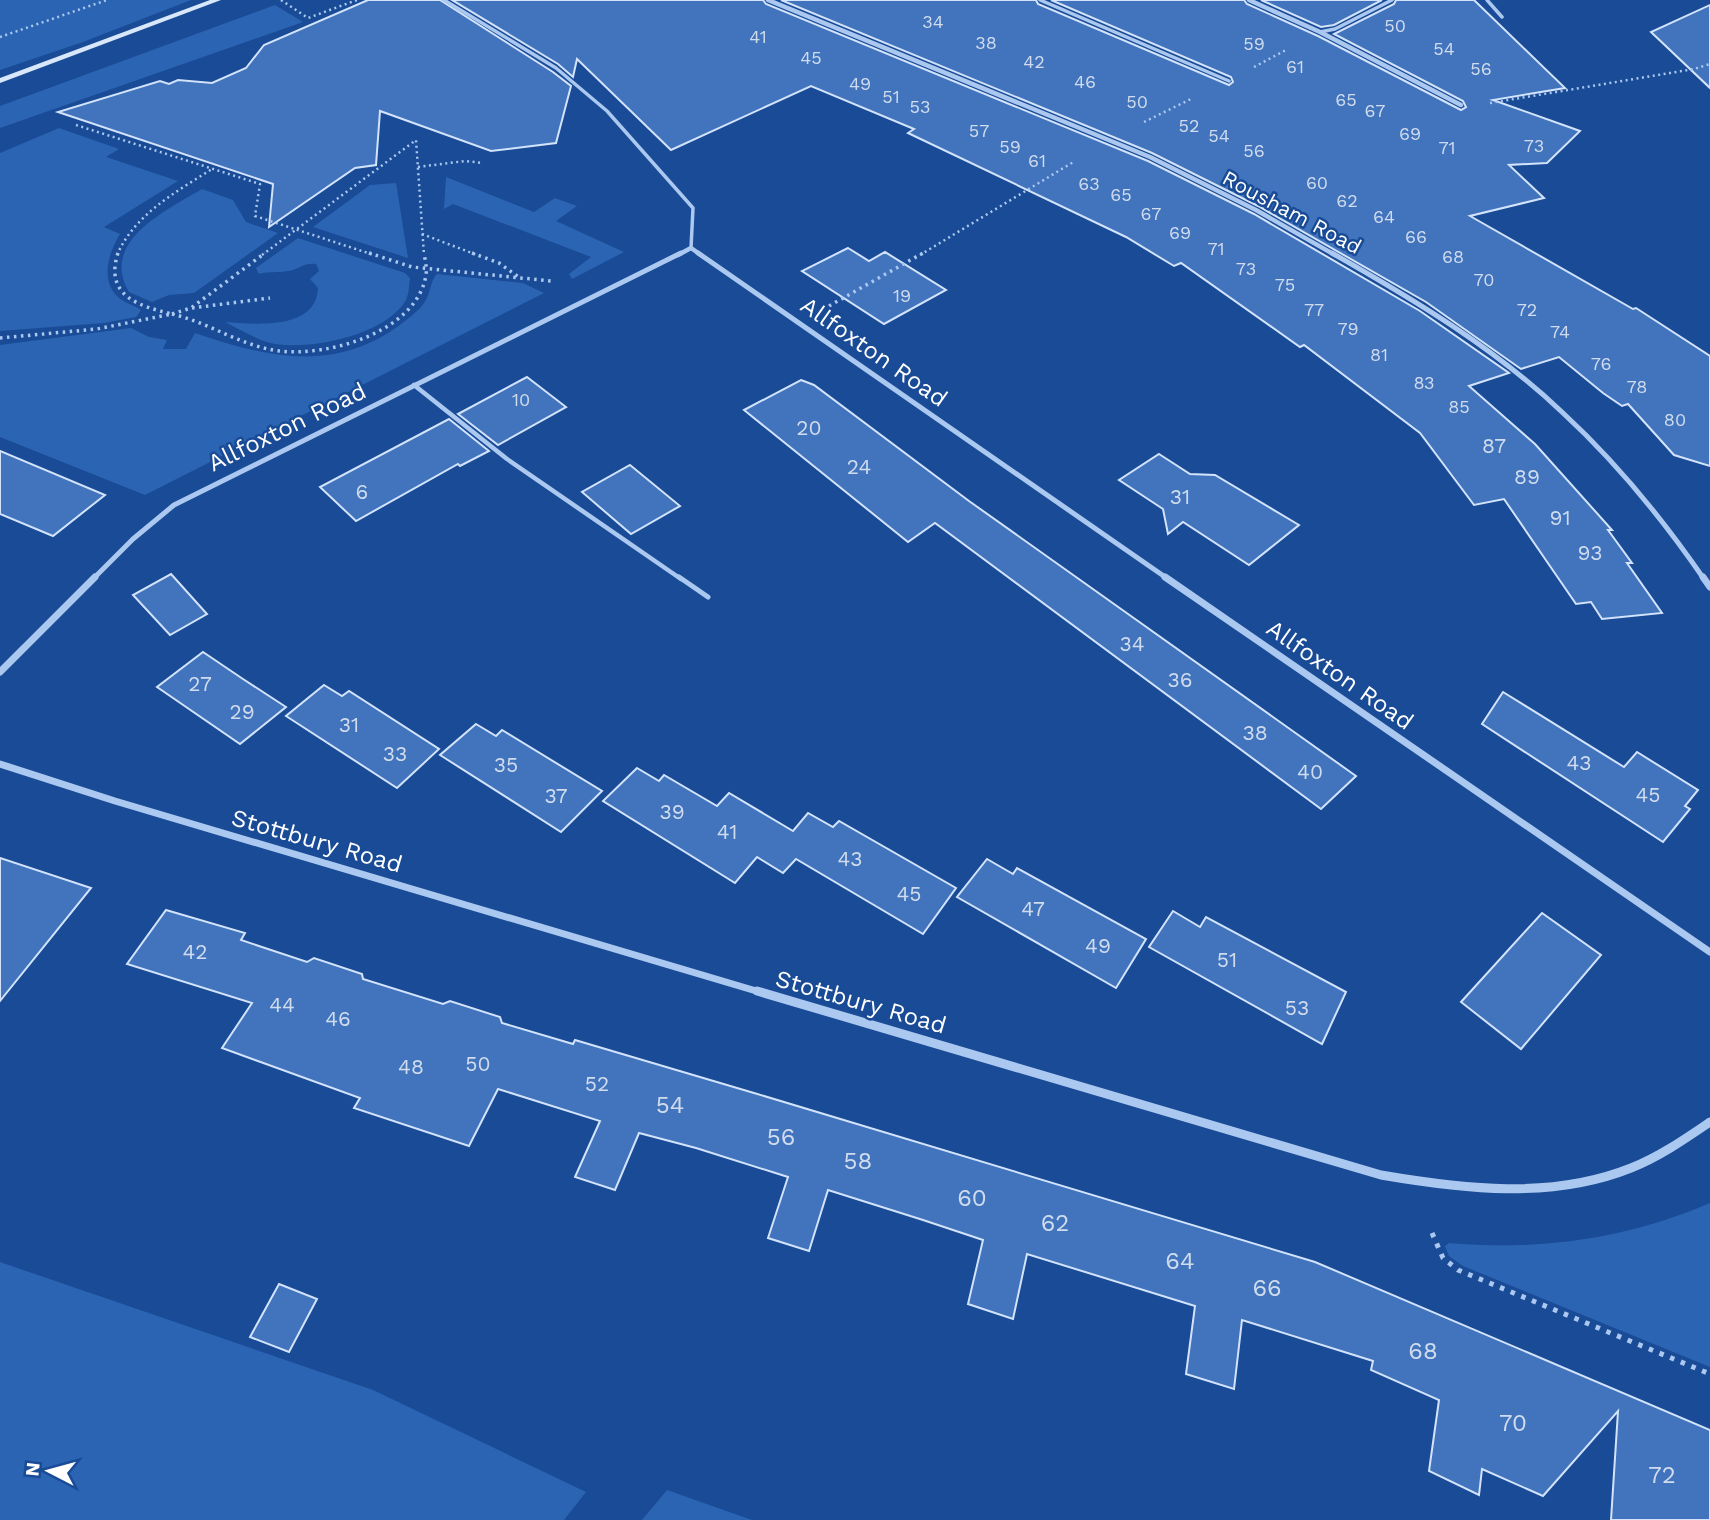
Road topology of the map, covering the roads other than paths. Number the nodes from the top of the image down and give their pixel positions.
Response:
1 (217, 0) edge
2 (444, 0) edge
3 (768, 0) edge
4 (1040, 0) edge
5 (1249, 0) edge
6 (1392, 0) edge
7 (1487, 0) edge
8 (1502, 17) dead end
9 (1320, 32) junction
10 (1229, 80) road end
11 (0, 81) edge
12 (1461, 105) dead end
13 (691, 248) junction
14 (414, 385) junction
15 (1710, 587) edge
16 (708, 597) dead end
17 (0, 672) edge
18 (0, 764) edge
19 (1710, 952) edge
20 (1710, 1122) edge

1 - 11 main road
2 - 13 lane
3 - 15 street, Rousham Road
4 - 10 lane
5 - 9 street
6 - 9 lane
7 - 8 lane
9 - 12 street
13 - 14 street, Allfoxton Road
13 - 19 street, Allfoxton Road
14 - 16 lane
14 - 17 street, Allfoxton Road
18 - 20 street, Stottbury Road

